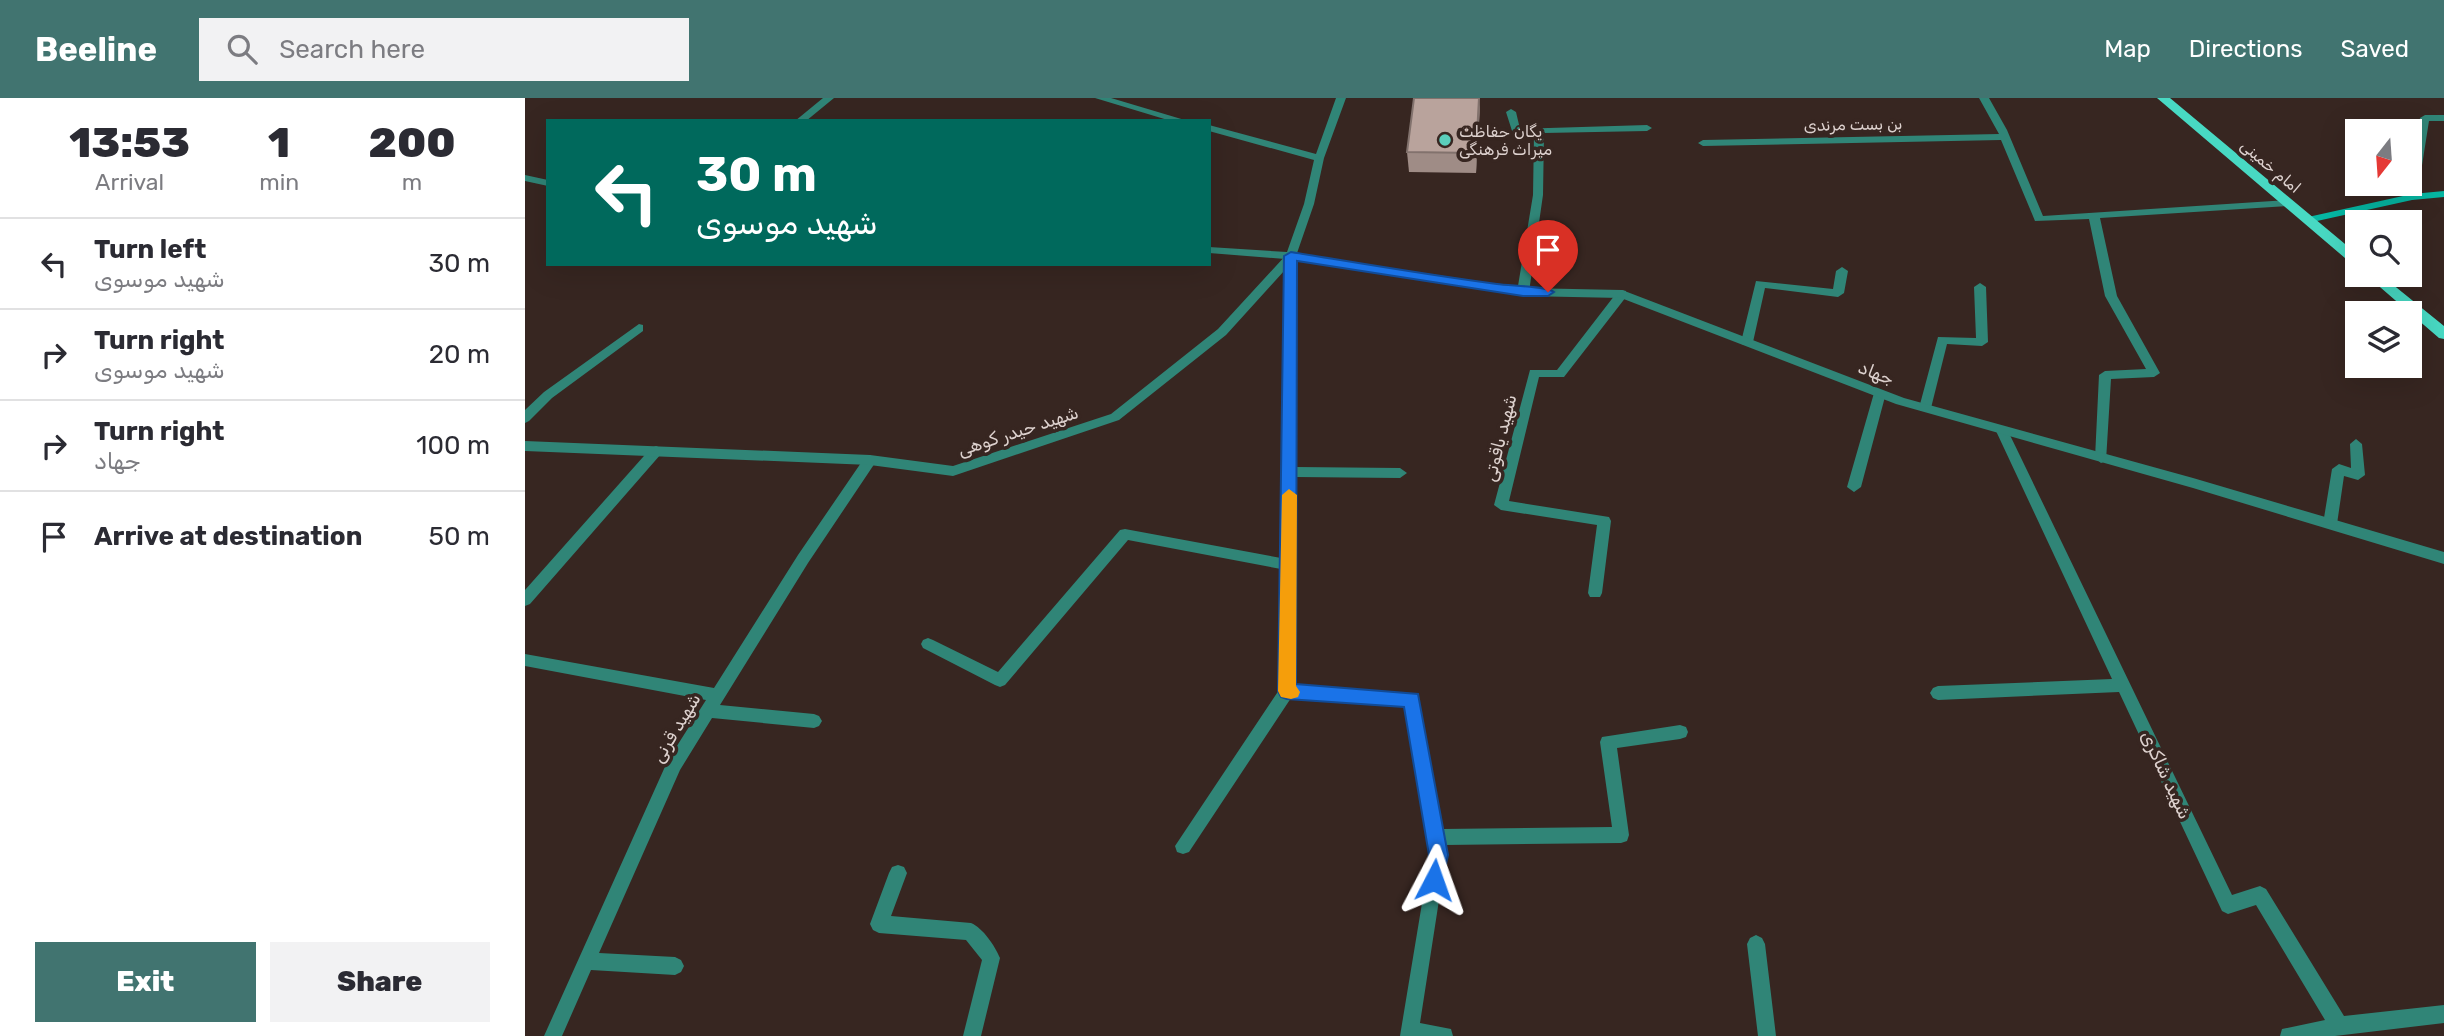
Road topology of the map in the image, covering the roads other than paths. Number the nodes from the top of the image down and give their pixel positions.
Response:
1 (829, 98) edge
2 (1100, 98) edge
3 (1341, 98) edge
4 (1984, 98) edge
5 (2163, 98) edge
6 (1511, 112) dead end
7 (2444, 118) edge
8 (803, 119) edge
9 (1176, 119) edge
10 (1647, 128) dead end
11 (1211, 129) edge
12 (1539, 130) junction
13 (2005, 137) junction
14 (1703, 144) dead end
15 (1318, 158) junction
16 (525, 178) edge
17 (546, 183) edge
18 (2444, 194) edge
19 (2412, 197) junction
20 (2288, 203) junction
21 (2094, 217) junction
22 (2308, 220) junction
23 (1211, 250) edge
24 (2345, 251) edge
25 (1291, 256) junction
26 (1842, 271) dead end
27 (1980, 287) dead end
28 (2387, 287) edge
29 (1523, 292) junction
30 (1622, 294) junction
31 (639, 328) dead end
32 (2444, 334) edge
33 (1747, 342) junction
34 (1880, 393) junction
35 (1925, 408) junction
36 (525, 418) edge
37 (2002, 431) junction
38 (2356, 444) dead end
39 (525, 446) edge
40 (656, 451) junction
41 (2101, 458) junction
42 (870, 460) junction
43 (1290, 472) junction
44 (1400, 472) dead end
45 (1854, 487) dead end
46 (2330, 524) junction
47 (2444, 558) edge
48 (1288, 565) junction
49 (1595, 593) dead end
50 (525, 600) edge
51 (928, 644) dead end
52 (525, 660) edge
53 (2123, 685) junction
54 (1287, 691) junction
55 (1938, 693) dead end
56 (718, 695) junction
57 (708, 712) junction
58 (814, 721) dead end
59 (1681, 732) dead end
60 (1435, 837) junction
61 (1183, 846) dead end
62 (898, 873) dead end
63 (1756, 944) dead end
64 (586, 961) junction
65 (675, 966) dead end
66 (2444, 1014) edge
67 (2339, 1026) junction
68 (1410, 1034) edge
69 (553, 1036) edge
70 (972, 1036) edge
71 (1444, 1036) edge
72 (1767, 1036) edge
73 (2289, 1036) edge

1 - 8 street
2 - 9 street
3 - 15 street
4 - 13 street
5 - 20 main road, امام خمینی
6 - 12 street
7 - 19 street
10 - 12 street
11 - 15 street
12 - 29 street
13 - 14 street, بن بست مرندی
13 - 21 street
15 - 25 street
16 - 17 street
18 - 19 main road
19 - 22 main road
20 - 21 street
20 - 22 main road, امام خمینی
21 - 41 street
22 - 24 main road, امام خمینی
23 - 25 street, جهاد
25 - 29 street, جهاد
25 - 42 street, شهید حیدر کوهی
25 - 43 street
26 - 33 street
27 - 35 street
28 - 32 main road
29 - 30 street, جهاد
30 - 33 street, جهاد
30 - 49 street, شهید یاقوتی
31 - 36 street
33 - 34 street, جهاد
34 - 35 street, جهاد
34 - 45 street
35 - 37 street, جهاد
37 - 41 street, جهاد
37 - 53 street, شهید شاکری
38 - 46 street
39 - 40 street, شهید حیدر کوهی
40 - 42 street, شهید حیدر کوهی
40 - 50 street
41 - 46 street, جهاد
42 - 56 street, شهید قرنی
43 - 44 street
43 - 48 street
46 - 47 street, جهاد
48 - 51 street
48 - 54 street
52 - 56 street
53 - 55 street
53 - 67 street, شهید شاکری
54 - 60 street
54 - 61 street
56 - 57 street, شهید قرنی
57 - 58 street
57 - 64 street, شهید قرنی
59 - 60 street
60 - 68 street
62 - 70 street
63 - 72 street
64 - 65 street
64 - 69 street, شهید قرنی
66 - 67 street
67 - 73 street
68 - 71 street

